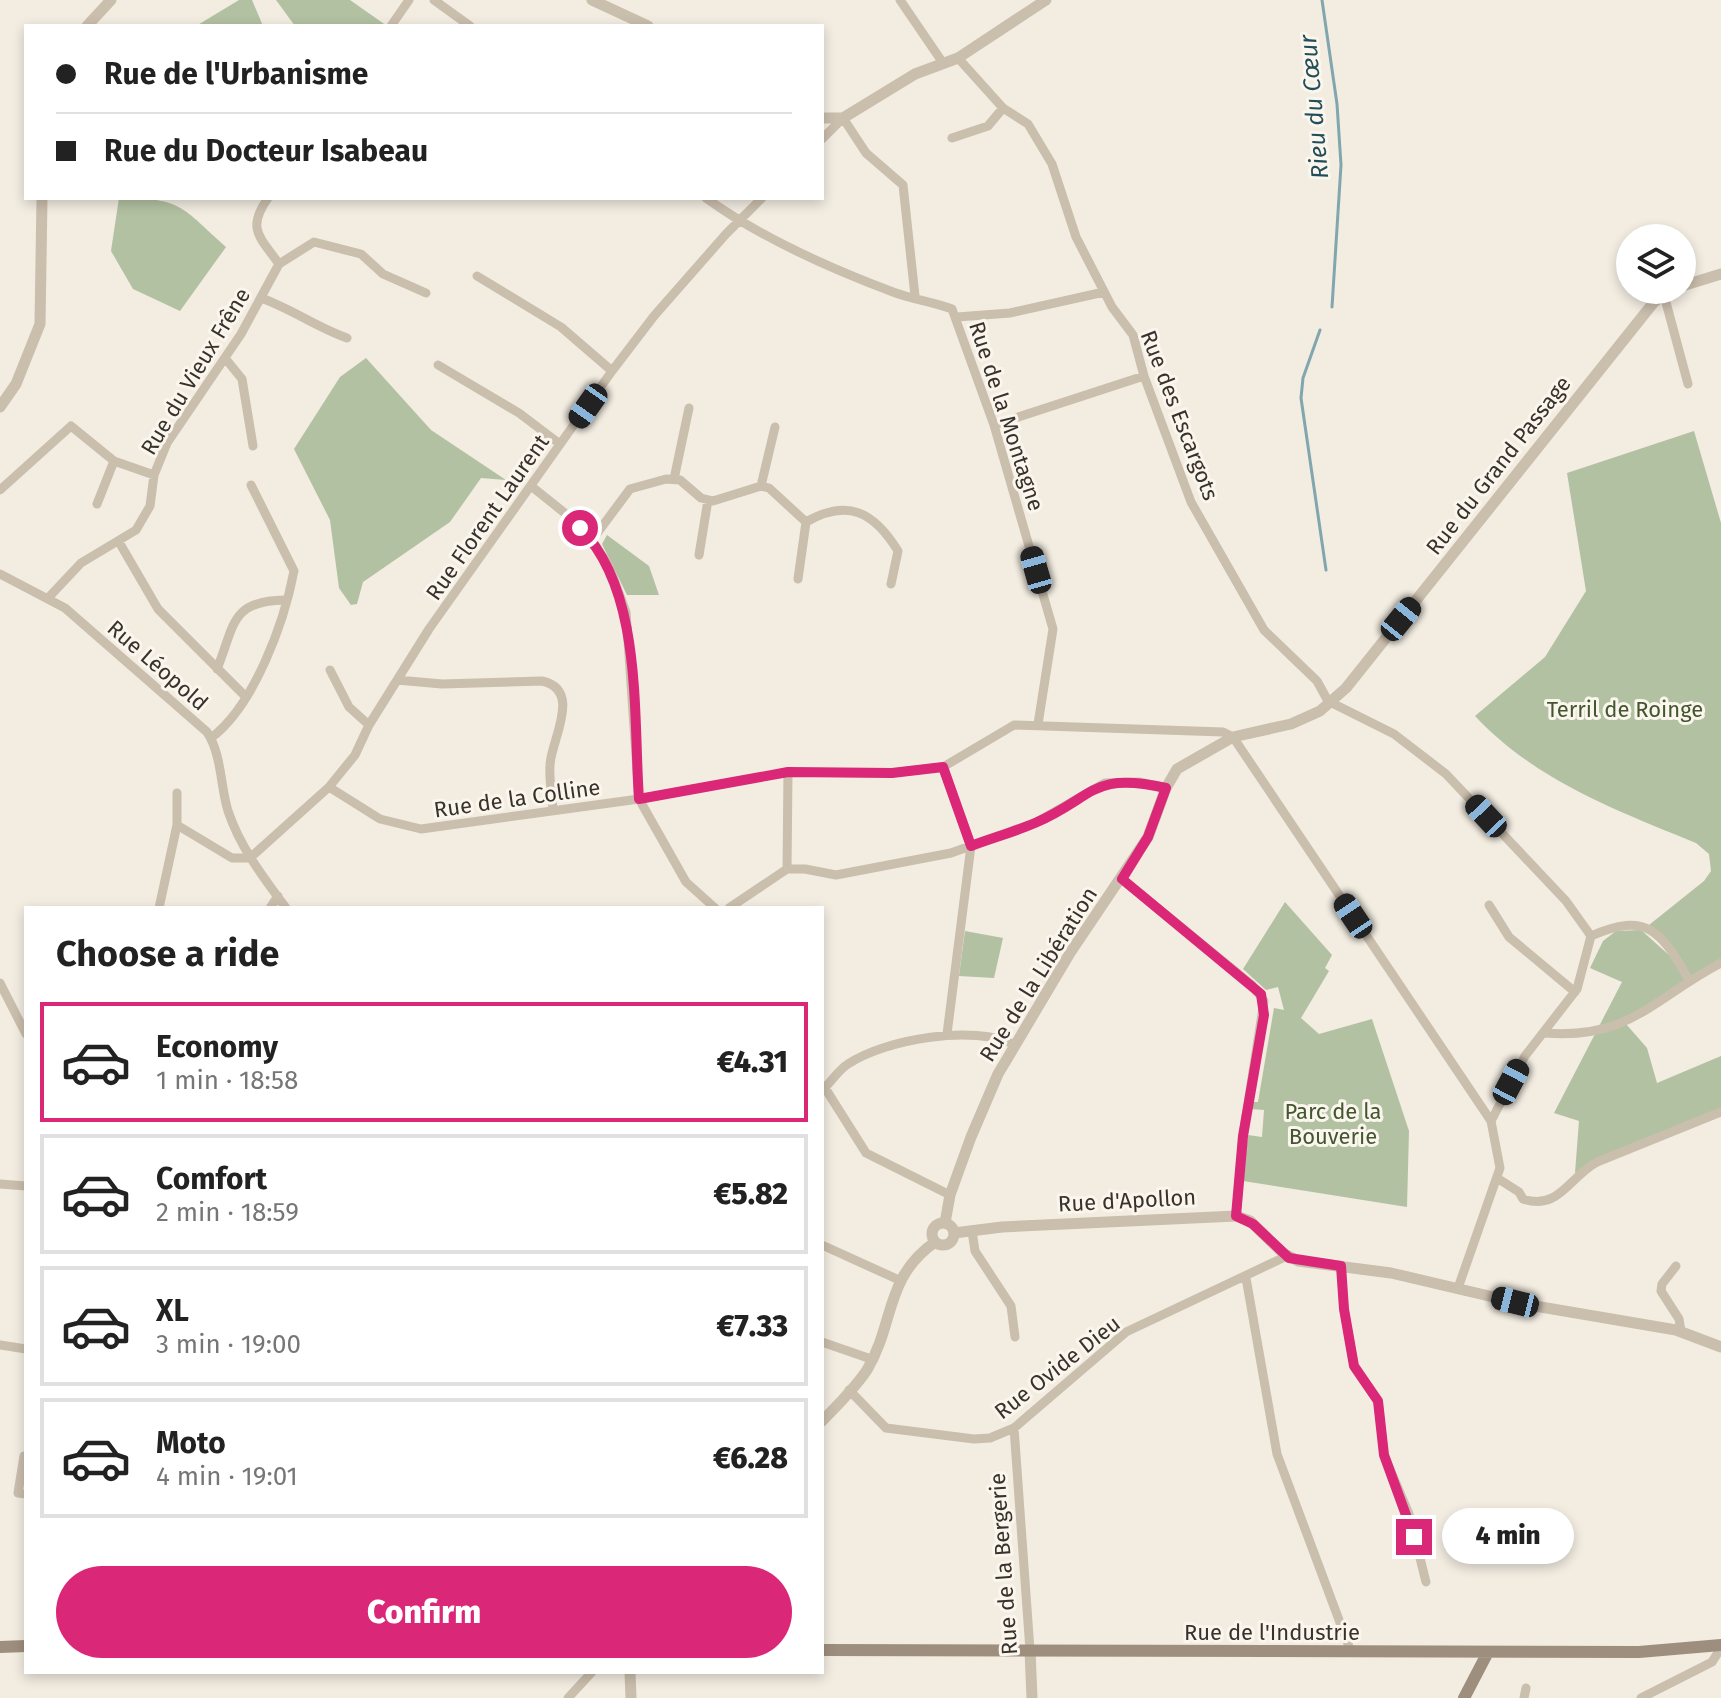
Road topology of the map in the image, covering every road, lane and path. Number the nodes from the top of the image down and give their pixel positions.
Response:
1 (111, 0) edge
2 (409, 0) edge
3 (434, 0) edge
4 (592, 0) edge
5 (900, 0) edge
6 (1046, 0) edge
7 (89, 24) edge
8 (392, 24) edge
9 (467, 24) edge
10 (644, 24) edge
11 (958, 58) junction
12 (943, 63) junction
13 (1003, 108) junction
14 (824, 118) edge
15 (843, 118) junction
16 (824, 137) edge
17 (952, 138) dead end
18 (42, 200) edge
19 (267, 200) edge
20 (709, 200) edge
21 (760, 200) edge
22 (738, 222) junction
23 (279, 264) junction
24 (1721, 274) edge
25 (477, 276) dead end
26 (1696, 282) edge
27 (1104, 292) junction
28 (426, 293) dead end
29 (915, 296) junction
30 (261, 298) junction
31 (1652, 304) edge
32 (1670, 304) edge
33 (957, 317) junction
34 (347, 338) dead end
35 (225, 358) junction
36 (438, 365) dead end
37 (612, 371) junction
38 (1144, 376) junction
39 (1688, 384) dead end
40 (0, 407) edge
41 (689, 408) dead end
42 (994, 425) junction
43 (775, 427) dead end
44 (560, 444) junction
45 (253, 446) dead end
46 (114, 461) junction
47 (154, 475) junction
48 (674, 479) junction
49 (251, 485) dead end
50 (531, 486) junction
51 (761, 486) junction
52 (0, 490) edge
53 (708, 500) junction
54 (97, 504) dead end
55 (806, 522) junction
56 (592, 540) junction
57 (119, 542) junction
58 (699, 555) dead end
59 (0, 574) edge
60 (798, 579) dead end
61 (891, 584) dead end
62 (49, 597) junction
63 (285, 600) junction
64 (217, 669) junction
65 (330, 670) dead end
66 (397, 680) junction
67 (246, 697) junction
68 (1328, 701) junction
69 (1038, 724) junction
70 (369, 725) junction
71 (1233, 737) junction
72 (211, 738) junction
73 (943, 767) junction
74 (788, 772) junction
75 (329, 787) junction
76 (1166, 788) junction
77 (177, 793) dead end
78 (639, 799) junction
79 (553, 810) junction
80 (177, 825) junction
81 (971, 846) junction
82 (250, 858) junction
83 (787, 869) junction
84 (1122, 879) junction
85 (278, 896) junction
86 (1489, 905) dead end
87 (159, 906) edge
88 (271, 906) edge
89 (285, 906) edge
90 (713, 906) edge
91 (732, 906) edge
92 (1591, 936) junction
93 (1721, 963) edge
94 (1689, 980) junction
95 (0, 983) edge
96 (1575, 992) junction
97 (24, 1030) edge
98 (1545, 1033) junction
99 (947, 1034) junction
100 (1015, 1045) junction
101 (824, 1088) edge
102 (824, 1090) edge
103 (1721, 1112) edge
104 (1491, 1121) junction
105 (1497, 1178) junction
106 (0, 1184) edge
107 (24, 1186) edge
108 (950, 1195) junction
109 (1236, 1216) junction
110 (945, 1223) junction
111 (972, 1231) junction
112 (954, 1233) junction
113 (935, 1242) junction
114 (824, 1246) edge
115 (1287, 1256) junction
116 (1341, 1266) junction
117 (1676, 1266) dead end
118 (1246, 1278) junction
119 (899, 1280) junction
120 (1458, 1288) junction
121 (1681, 1331) junction
122 (1015, 1337) dead end
123 (824, 1343) edge
124 (0, 1345) edge
125 (1721, 1347) edge
126 (24, 1349) edge
127 (871, 1359) junction
128 (849, 1390) junction
129 (824, 1417) edge
130 (1014, 1428) junction
131 (24, 1456) edge
132 (24, 1494) edge
133 (1426, 1582) dead end
134 (24, 1646) edge
135 (0, 1647) edge
136 (1721, 1647) edge
137 (824, 1650) edge
138 (1030, 1650) junction
139 (1351, 1652) junction
140 (1488, 1652) junction
141 (590, 1674) edge
142 (630, 1674) edge
143 (568, 1698) edge
144 (631, 1698) edge
145 (1032, 1698) edge
146 (1464, 1698) edge
147 (1641, 1698) edge

1 - 7 street
2 - 8 street
3 - 9 street
4 - 10 street
5 - 12 street
6 - 11 street
11 - 12 street
11 - 13 street, Rue des Escargots
12 - 15 street
13 - 17 street
13 - 27 street, Rue des Escargots
14 - 15 street
15 - 16 street
15 - 29 street
18 - 40 street
19 - 23 street
20 - 22 street, Rue de la Montagne
21 - 22 street, Rue Florent Laurent
22 - 29 street, Rue de la Montagne
22 - 37 street, Rue Florent Laurent
23 - 28 street
23 - 30 street, Rue du Vieux Frêne
24 - 26 street
25 - 37 street
27 - 33 street
27 - 38 street, Rue des Escargots
29 - 33 street, Rue de la Montagne
30 - 34 street
30 - 35 street, Rue du Vieux Frêne
31 - 68 street, Rue du Grand Passage
32 - 39 street
33 - 42 street, Rue de la Montagne
35 - 45 street
35 - 47 street, Rue du Vieux Frêne
36 - 44 street
37 - 44 street, Rue Florent Laurent
38 - 42 street
38 - 68 street, Rue des Escargots
41 - 48 street
42 - 69 street, Rue de la Montagne
43 - 51 street
44 - 50 street, Rue Florent Laurent
46 - 47 street
46 - 52 street
46 - 54 street
47 - 57 street, Rue du Vieux Frêne
48 - 53 street
48 - 56 street
49 - 63 street
50 - 56 street
50 - 66 street, Rue Florent Laurent
51 - 53 street
51 - 55 street
53 - 58 street
55 - 60 street
55 - 61 street
56 - 78 street
57 - 62 street, Rue du Vieux Frêne
57 - 64 street
59 - 62 street, Rue Léopold
62 - 72 street, Rue Léopold
63 - 64 street
63 - 67 street
64 - 67 street
65 - 70 street
66 - 70 street, Rue Florent Laurent
66 - 79 street
67 - 72 street
68 - 71 street
68 - 92 street
69 - 71 street, Rue de la Colline
69 - 73 street, Rue de la Colline
70 - 75 street, Rue Florent Laurent
71 - 76 street, Rue de la Libération
71 - 104 street
72 - 82 street, Rue Léopold
73 - 74 street, Rue de la Colline
73 - 81 street
74 - 78 street, Rue de la Colline
74 - 83 street
75 - 79 street, Rue de la Colline
75 - 82 street, Rue Florent Laurent
76 - 81 street
76 - 84 street, Rue de la Libération
77 - 80 street
78 - 79 street, Rue de la Colline
78 - 90 street
80 - 82 street
80 - 87 street
81 - 83 street
81 - 99 street
82 - 85 street, Rue Léopold
83 - 91 street
84 - 100 street, Rue de la Libération
84 - 109 street
85 - 88 street
85 - 89 street, Rue Léopold
86 - 96 street
92 - 94 street
92 - 96 street
93 - 94 street
94 - 98 street
95 - 97 street
96 - 98 street
98 - 104 street
99 - 100 street
99 - 101 street
100 - 108 street, Rue de la Libération
102 - 108 street
103 - 105 street
104 - 105 street
105 - 120 street
106 - 107 street
108 - 110 street, Rue de la Libération
109 - 111 street, Rue d'Apollon
109 - 115 street
110 - 112 street
110 - 113 street
111 - 112 street, Rue d'Apollon
111 - 122 street
112 - 113 street
113 - 119 street
114 - 119 street
115 - 116 street
115 - 118 street, Rue Ovide Dieu
116 - 120 street
116 - 133 street
117 - 121 street
118 - 130 street, Rue Ovide Dieu
118 - 139 street
119 - 127 street
120 - 121 street
121 - 125 street
123 - 127 street
124 - 126 street
127 - 128 street
128 - 129 street
128 - 130 street, Rue Ovide Dieu
130 - 138 street, Rue de la Bergerie
131 - 132 street
134 - 135 main road
136 - 140 main road, Rue de l'Industrie
136 - 147 street
137 - 138 main road, Rue de l'Industrie
138 - 139 main road, Rue de l'Industrie
138 - 145 street, Rue de la Bergerie
139 - 140 main road, Rue de l'Industrie
140 - 146 main road
141 - 143 street
142 - 144 street

